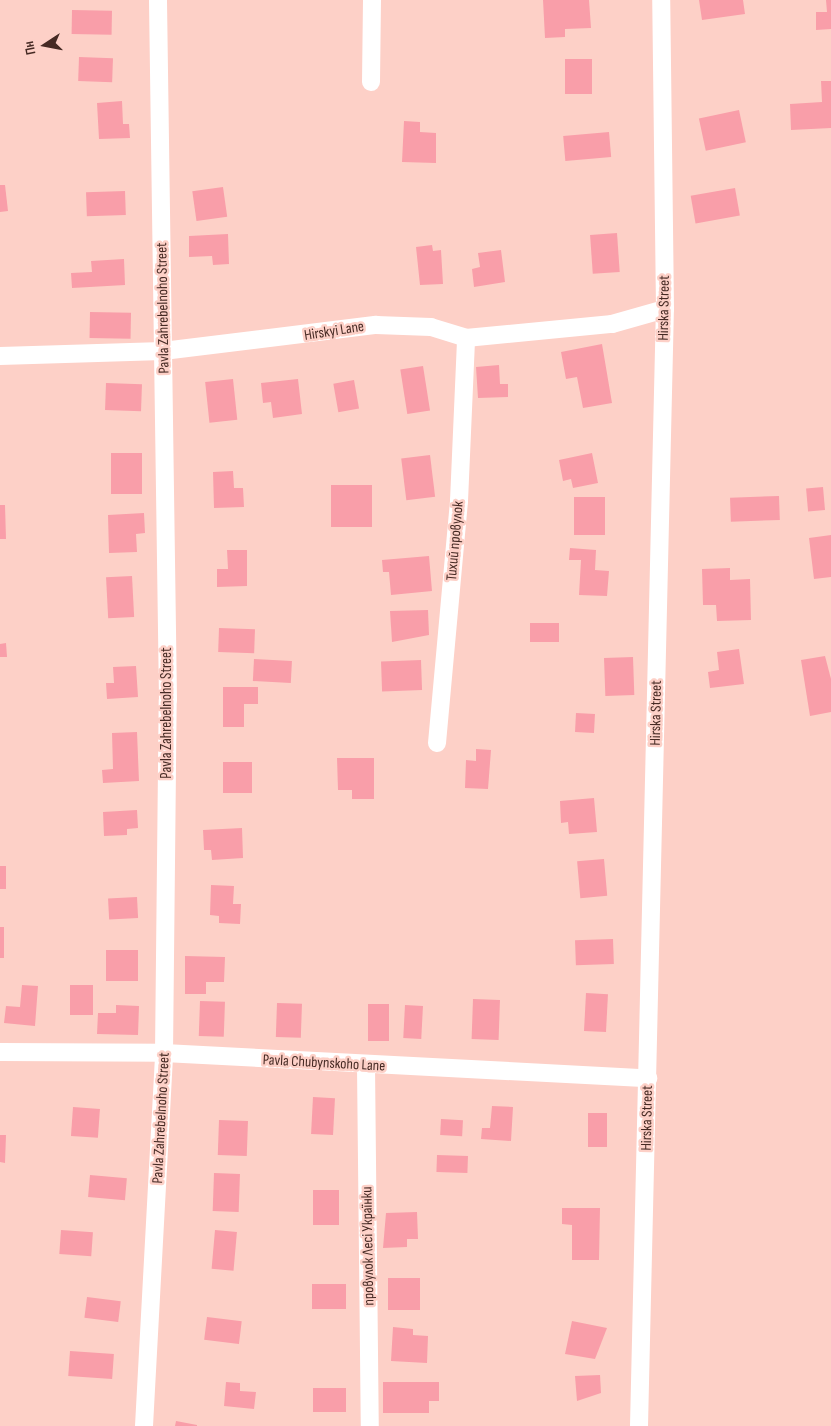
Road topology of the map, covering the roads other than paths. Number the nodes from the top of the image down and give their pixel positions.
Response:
1 (158, 0) edge
2 (372, 0) edge
3 (661, 0) edge
4 (371, 82) dead end
5 (665, 309) junction
6 (466, 338) junction
7 (163, 351) junction
8 (0, 356) edge
9 (437, 743) dead end
10 (0, 1052) edge
11 (164, 1053) junction
12 (366, 1066) junction
13 (648, 1078) junction
14 (144, 1426) edge
15 (370, 1426) edge
16 (639, 1426) edge

1 - 7 street, Pavla Zahrebelnoho Street
2 - 4 street
3 - 5 street, Hirska Street
5 - 6 street, Hirskyi Lane
5 - 13 street, Hirska Street
6 - 7 street, Hirskyi Lane
6 - 9 street, Тихий провулок
7 - 8 street, Hirskyi Lane
7 - 11 street, Pavla Zahrebelnoho Street
10 - 11 street, Pavla Chubynskoho Lane
11 - 12 street, Pavla Chubynskoho Lane
11 - 14 street, Pavla Zahrebelnoho Street
12 - 13 street, Pavla Chubynskoho Lane
12 - 15 street, провулок Лесі Українки
13 - 16 street, Hirska Street

